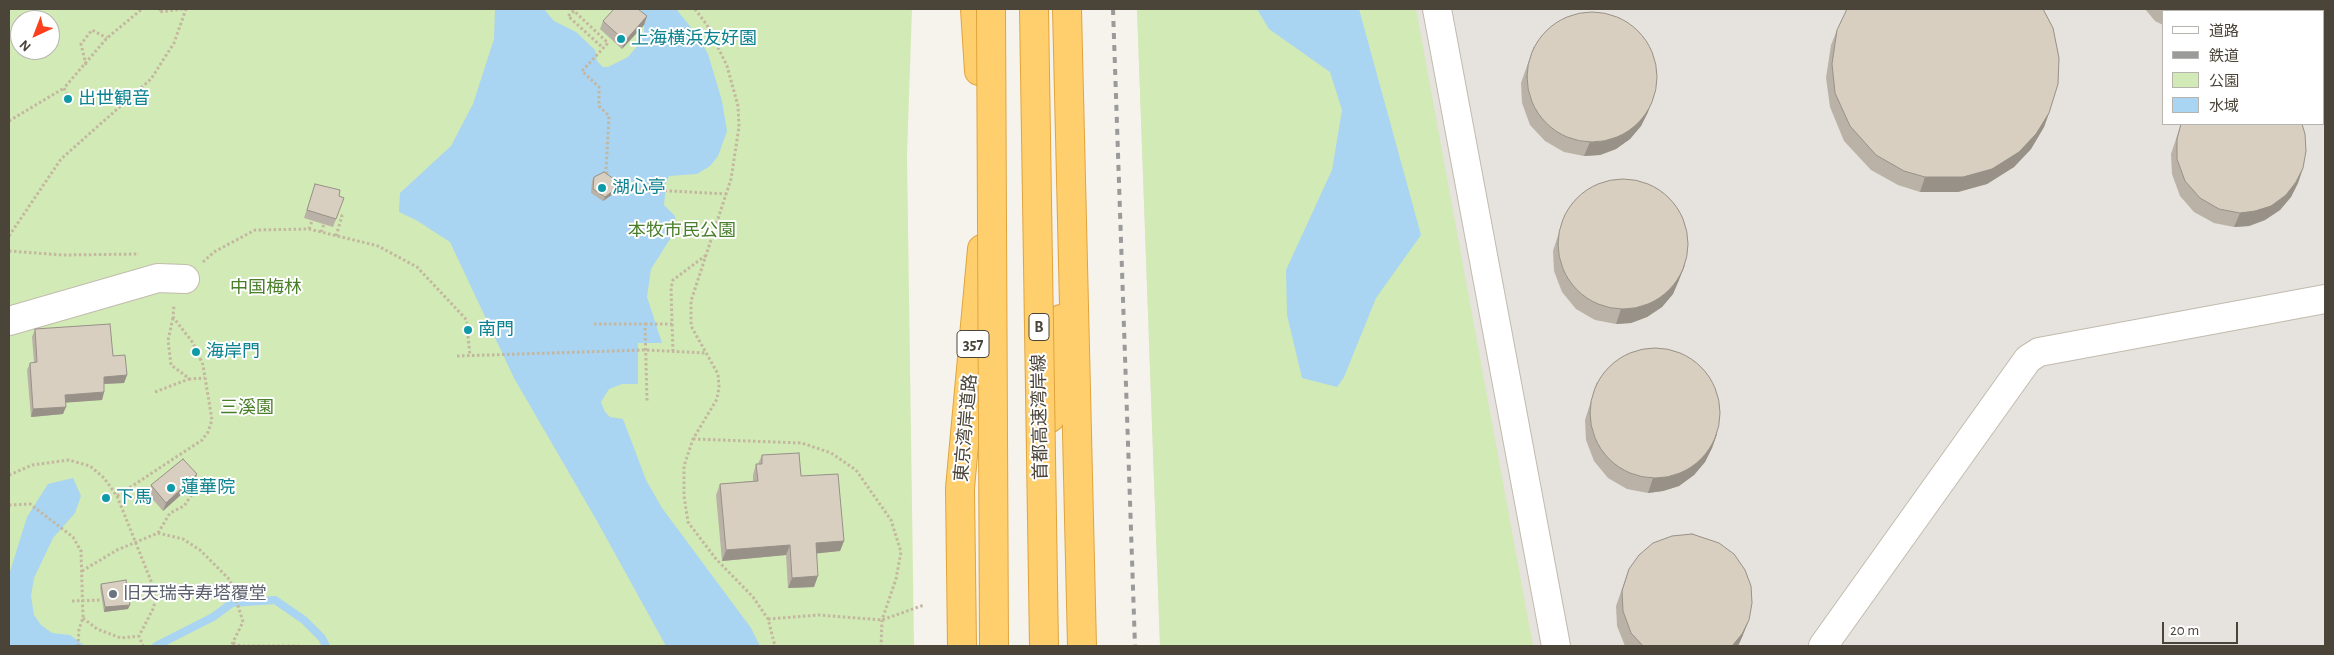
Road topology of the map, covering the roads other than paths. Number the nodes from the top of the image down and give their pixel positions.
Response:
1 (975, 9) edge
2 (992, 9) edge
3 (1034, 9) edge
4 (1067, 9) edge
5 (1437, 9) edge
6 (985, 210) junction
7 (1072, 213) junction
8 (185, 279) road end
9 (2325, 299) edge
10 (9, 321) edge
11 (994, 547) junction
12 (962, 646) edge
13 (995, 646) edge
14 (1037, 646) edge
15 (1044, 646) edge
16 (1082, 646) edge
17 (1556, 646) edge
18 (1823, 646) edge

1 - 6 highway, 東京湾岸道路 / 357
2 - 11 highway, bridge
3 - 15 highway, 首都高速湾岸線 / B, bridge
4 - 7 highway
5 - 17 street
6 - 11 highway, 東京湾岸道路 / 357, bridge
6 - 12 highway, 東京湾岸道路 / 357
7 - 14 highway, bridge
7 - 16 highway
8 - 10 street
9 - 18 street
11 - 13 highway, bridge

